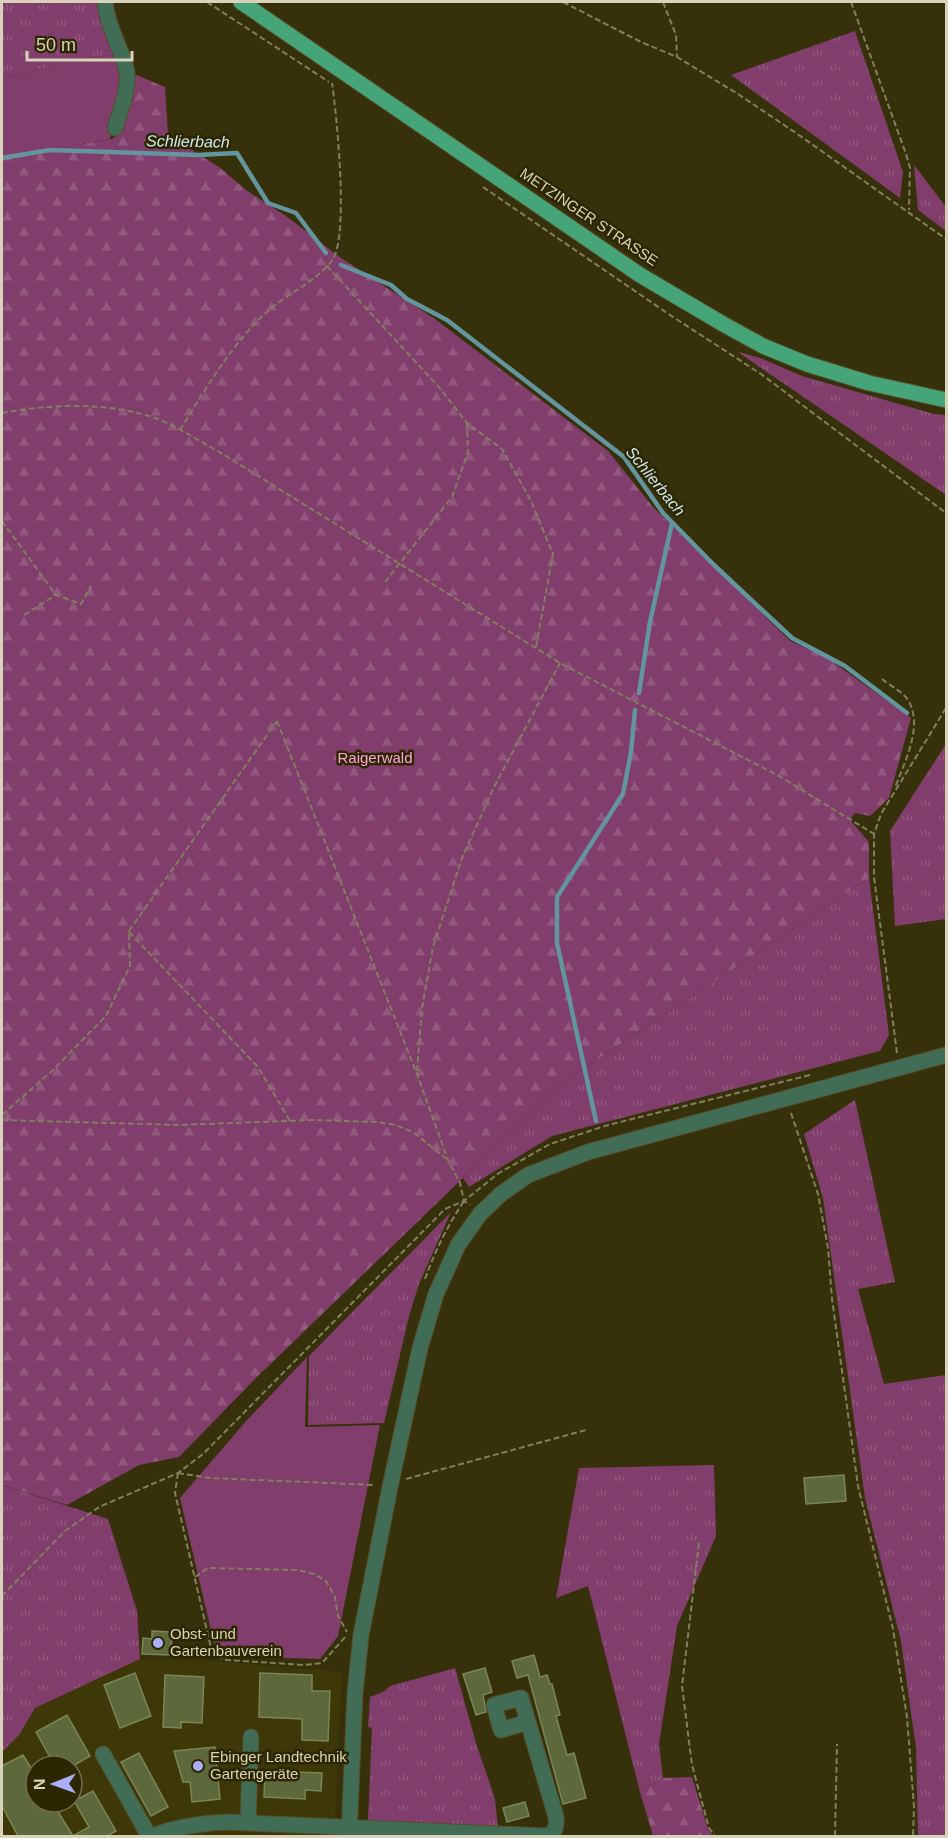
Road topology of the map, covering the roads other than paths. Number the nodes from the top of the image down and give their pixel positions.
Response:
1 (105, 2) edge
2 (241, 2) edge
3 (116, 128) dead end
4 (946, 400) edge
5 (946, 1055) edge
6 (528, 1722) dead end
7 (251, 1737) dead end
8 (103, 1754) dead end
9 (248, 1822) junction
10 (349, 1832) edge
11 (383, 1833) edge
12 (491, 1835) edge
13 (150, 1836) edge
14 (546, 1836) edge

1 - 3 street
2 - 4 main road, METZINGER STRASSE
5 - 10 street
6 - 14 street
7 - 9 street
8 - 13 street
9 - 10 street
9 - 13 street
10 - 11 street
11 - 12 street
12 - 14 street

